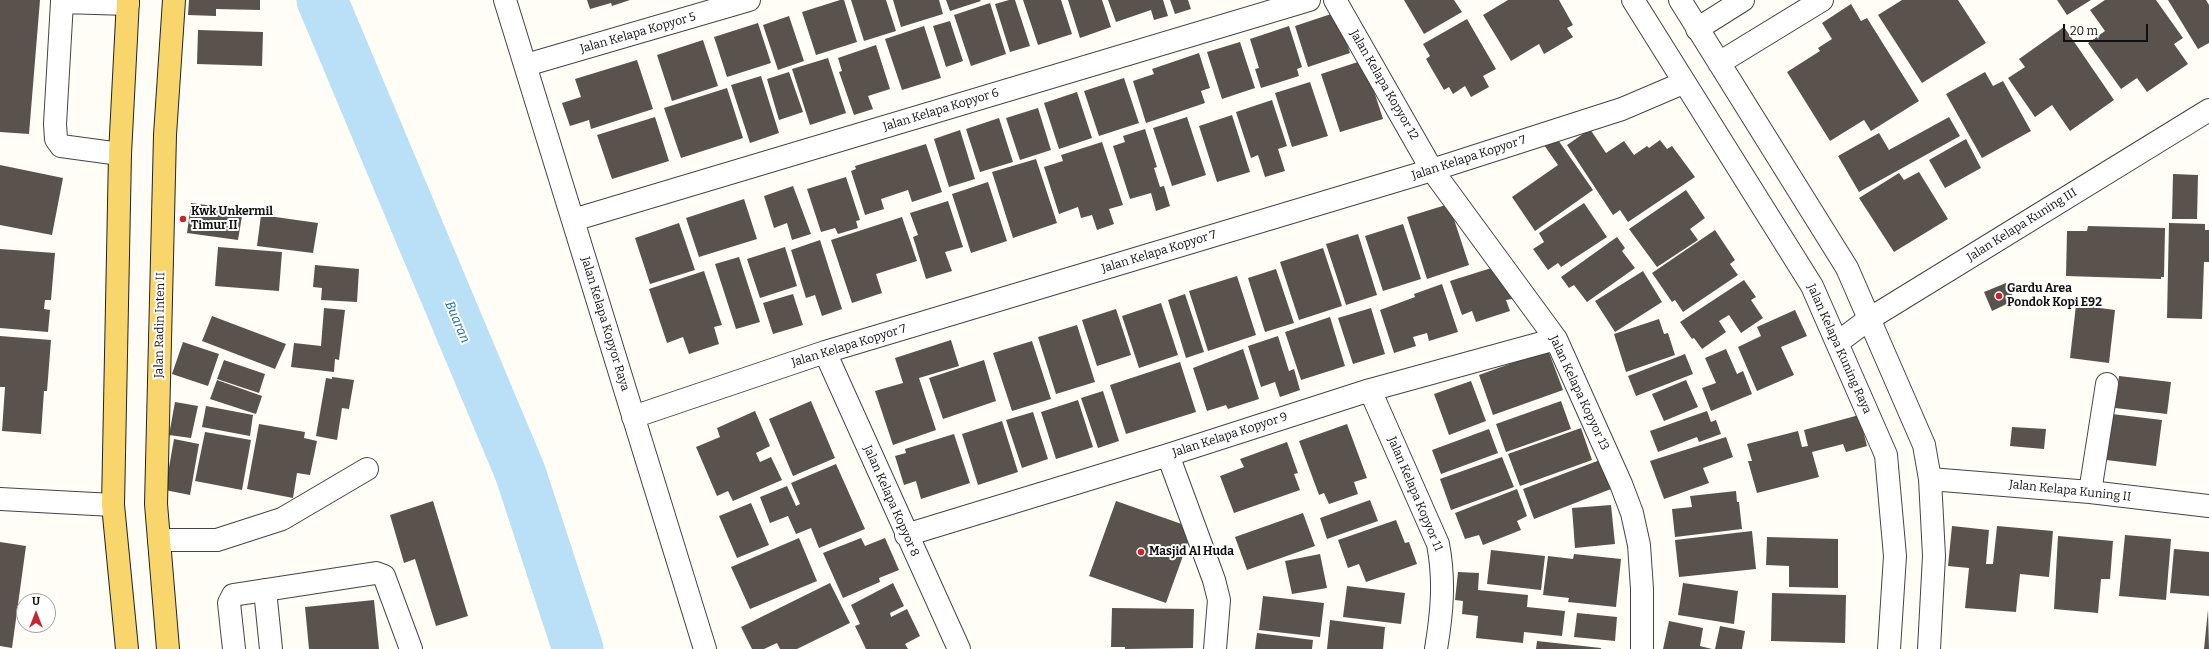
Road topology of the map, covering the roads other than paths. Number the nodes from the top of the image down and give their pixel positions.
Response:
1 (174, 0) edge
2 (505, 0) edge
3 (749, 0) edge
4 (1309, 0) edge
5 (1335, 0) edge
6 (1633, 0) edge
7 (1680, 0) edge
8 (1743, 0) edge
9 (1822, 0) edge
10 (62, 1) edge
11 (128, 2) edge
12 (1697, 29) junction
13 (1719, 63) junction
14 (526, 65) junction
15 (1683, 83) junction
16 (2209, 110) edge
17 (120, 154) junction
18 (1432, 170) junction
19 (573, 220) junction
20 (1869, 319) junction
21 (1556, 339) junction
22 (1837, 343) junction
23 (825, 352) junction
24 (2107, 384) dead end
25 (1370, 390) junction
26 (633, 417) junction
27 (1168, 455) junction
28 (367, 469) dead end
29 (1930, 478) junction
30 (2090, 492) junction
31 (0, 499) edge
32 (114, 505) junction
33 (2209, 506) edge
34 (906, 535) junction
35 (159, 540) junction
36 (265, 590) junction
37 (127, 649) edge
38 (168, 649) edge
39 (234, 649) edge
40 (272, 649) edge
41 (411, 649) edge
42 (705, 649) edge
43 (959, 649) edge
44 (1215, 649) edge
45 (1436, 649) edge
46 (1642, 649) edge
47 (1890, 649) edge
48 (1929, 649) edge

1 - 35 main road, Jalan Radin Inten II
2 - 14 street, Jalan Kelapa Kopyor Raya
3 - 14 street, Jalan Kelapa Kopyor 5
4 - 19 street, Jalan Kelapa Kopyor 6
5 - 18 street, Jalan Kelapa Kopyor 12
6 - 15 street, Jalan Kelapa Kuning Raya
7 - 12 street
8 - 12 street
9 - 13 street
10 - 11 street
10 - 17 street
11 - 17 main road
12 - 13 street
13 - 20 street
14 - 19 street, Jalan Kelapa Kopyor Raya
15 - 18 street, Jalan Kelapa Kopyor 7
15 - 22 street, Jalan Kelapa Kuning Raya
16 - 20 street, Jalan Kelapa Kuning III
17 - 32 main road
18 - 21 street, Jalan Kelapa Kopyor 13
18 - 23 street, Jalan Kelapa Kopyor 7
19 - 26 street, Jalan Kelapa Kopyor Raya
20 - 22 street, Jalan Kelapa Kuning III
20 - 29 street
21 - 25 street, Jalan Kelapa Kopyor 9
21 - 46 street, Jalan Kelapa Kopyor 13
22 - 47 street, Jalan Kelapa Kuning Raya
23 - 26 street, Jalan Kelapa Kopyor 7
23 - 34 street, Jalan Kelapa Kopyor 8
24 - 30 street
25 - 27 street, Jalan Kelapa Kopyor 9
25 - 45 street, Jalan Kelapa Kopyor 11
26 - 42 street, Jalan Kelapa Kopyor Raya
27 - 34 street, Jalan Kelapa Kopyor 9
27 - 44 street
28 - 35 street
29 - 30 street, Jalan Kelapa Kuning II
29 - 48 street
30 - 33 street, Jalan Kelapa Kuning II
31 - 32 street
32 - 37 main road
34 - 43 street, Jalan Kelapa Kopyor 8
35 - 38 main road, Jalan Radin Inten II
36 - 39 street
36 - 40 street
36 - 41 street

